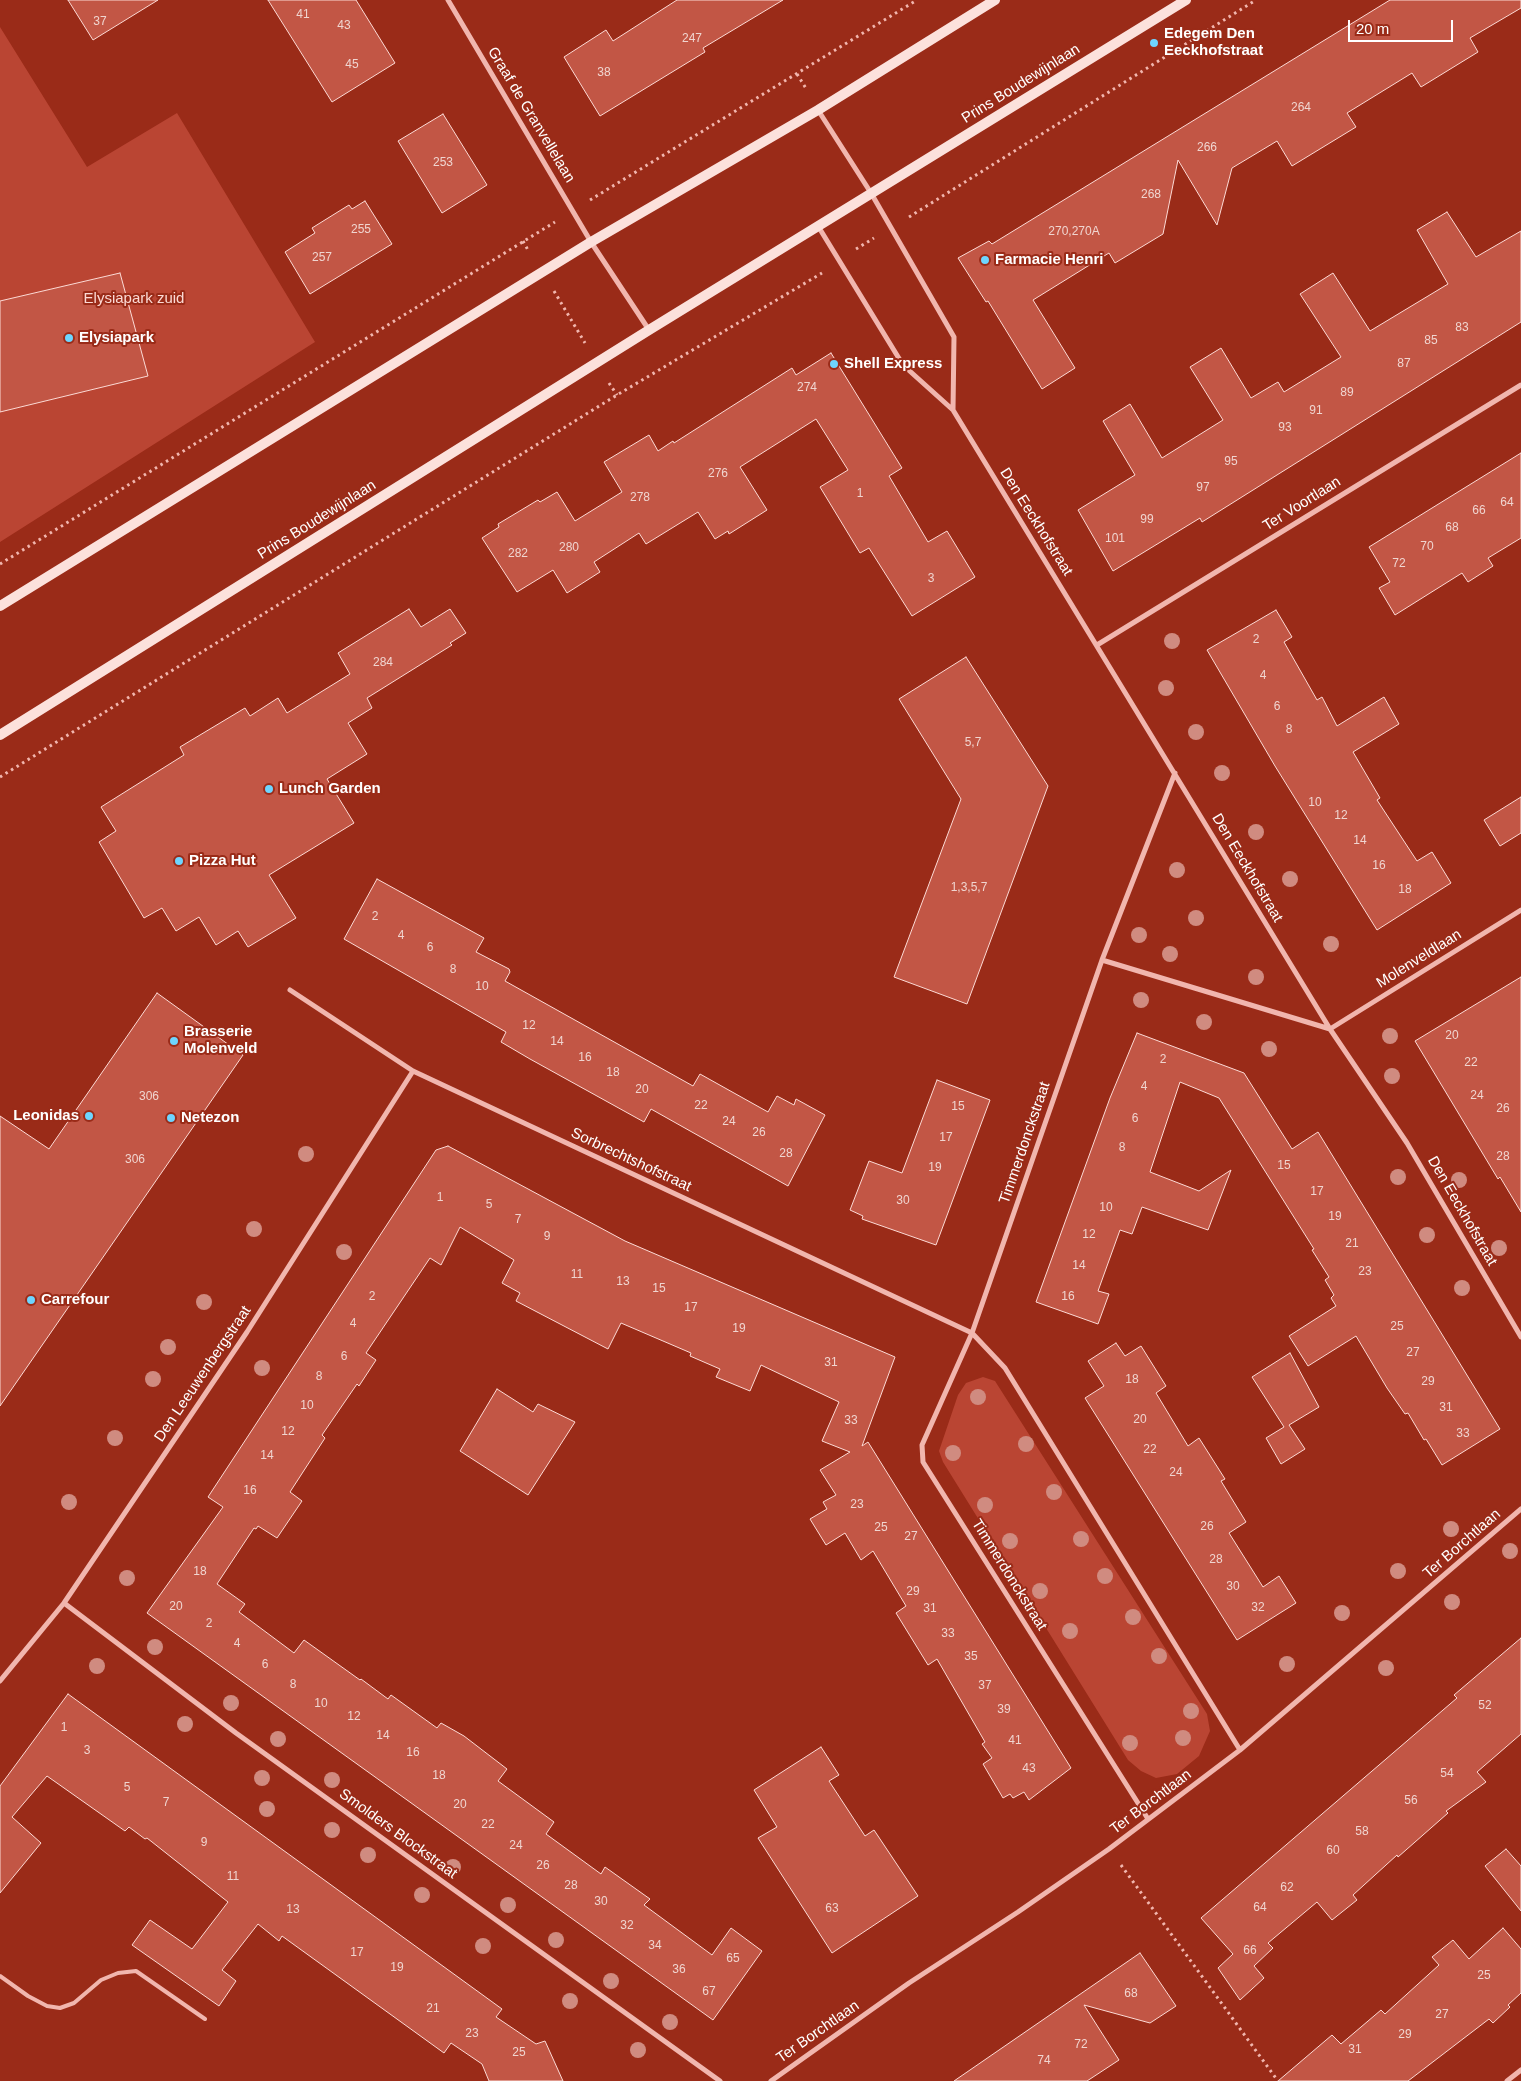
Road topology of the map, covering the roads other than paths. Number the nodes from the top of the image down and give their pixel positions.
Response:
1 (448, 0) edge
2 (996, 0) edge
3 (1186, 0) edge
4 (818, 110) junction
5 (871, 193) junction
6 (818, 226) junction
7 (592, 242) junction
8 (649, 330) junction
9 (1521, 384) edge
10 (953, 410) junction
11 (0, 606) edge
12 (1097, 645) junction
13 (0, 735) edge
14 (1175, 773) junction
15 (1521, 910) edge
16 (1102, 960) junction
17 (290, 990) dead end
18 (1330, 1029) junction
19 (413, 1071) junction
20 (972, 1333) junction
21 (1521, 1337) edge
22 (1521, 1510) edge
23 (64, 1604) junction
24 (0, 1681) edge
25 (1240, 1750) junction
26 (1148, 1819) junction
27 (0, 1976) edge
28 (206, 2019) dead end
29 (1521, 2070) edge
30 (720, 2081) edge
31 (771, 2081) edge
32 (1507, 2081) edge

1 - 7 street, Graaf de Granvellelaan
2 - 4 main road
3 - 5 main road, Prins Boudewijnlaan
4 - 5 street
4 - 7 main road
5 - 6 main road, Prins Boudewijnlaan
5 - 10 street
6 - 8 main road, Prins Boudewijnlaan
6 - 10 street, Den Eeckhofstraat
7 - 8 street
7 - 11 main road
8 - 13 main road, Prins Boudewijnlaan
9 - 12 street, Ter Voortlaan
10 - 12 street, Den Eeckhofstraat
12 - 14 street, Den Eeckhofstraat
14 - 16 street, Timmerdonckstraat
14 - 18 street, Den Eeckhofstraat
15 - 18 street, Molenveldlaan
16 - 18 street
16 - 20 street, Timmerdonckstraat
17 - 19 street, Sorbrechtshofstraat
18 - 21 street, Den Eeckhofstraat
19 - 20 street, Sorbrechtshofstraat
19 - 23 street, Den Leeuwenbergstraat
20 - 25 street
20 - 26 street, Timmerdonckstraat
22 - 25 street, Ter Borchtlaan
23 - 24 street, Den Leeuwenbergstraat
23 - 30 street, Smolders Blockstraat
25 - 26 street, Ter Borchtlaan
26 - 31 street, Ter Borchtlaan
27 - 28 lane
29 - 32 street

